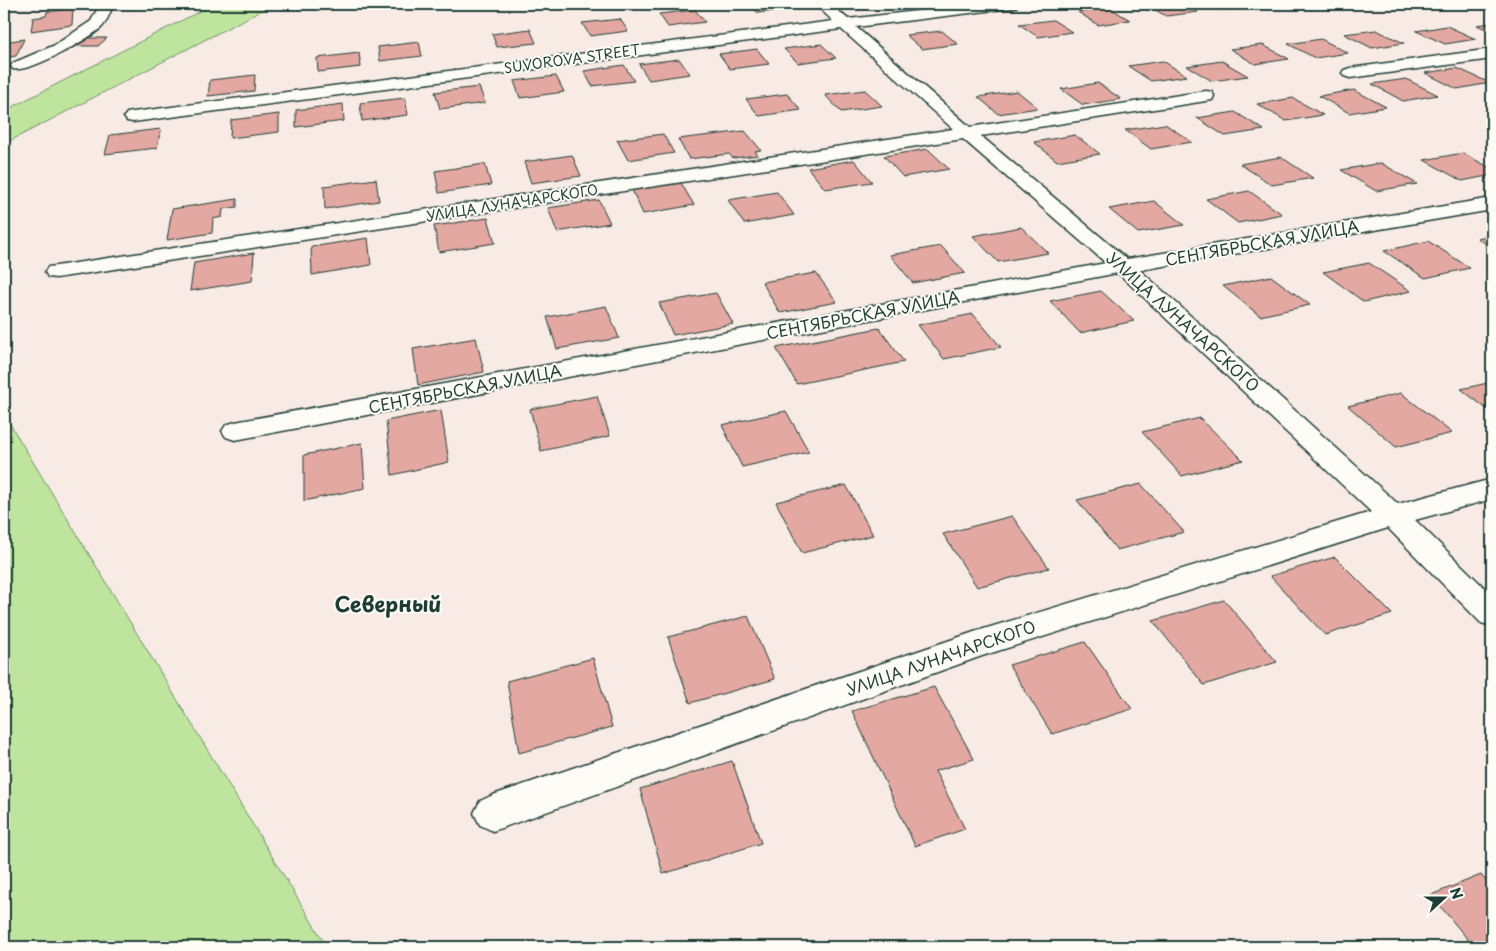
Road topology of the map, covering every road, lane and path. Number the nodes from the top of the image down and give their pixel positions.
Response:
1 (107, 4) edge
2 (822, 4) edge
3 (1011, 4) edge
4 (843, 24) junction
5 (1492, 54) edge
6 (19, 66) dead end
7 (1350, 73) dead end
8 (1206, 96) dead end
9 (134, 117) dead end
10 (968, 134) junction
11 (1492, 204) edge
12 (1123, 266) junction
13 (56, 272) dead end
14 (235, 431) dead end
15 (1492, 489) edge
16 (1393, 516) junction
17 (1492, 614) edge
18 (493, 813) dead end

1 - 6 street
2 - 4 street, УЛИЦА ЛУНАЧАРСКОГО
3 - 4 street, SUVOROVA STREET
4 - 9 street, SUVOROVA STREET
4 - 10 street, УЛИЦА ЛУНАЧАРСКОГО
5 - 7 street
8 - 10 street, УЛИЦА ЛУНАЧАРСКОГО
10 - 12 street, УЛИЦА ЛУНАЧАРСКОГО
10 - 13 street, УЛИЦА ЛУНАЧАРСКОГО
11 - 12 street, СЕНТЯБРЬСКАЯ УЛИЦА
12 - 14 street, СЕНТЯБРЬСКАЯ УЛИЦА
12 - 16 street, УЛИЦА ЛУНАЧАРСКОГО
15 - 16 street, УЛИЦА ЛУНАЧАРСКОГО
16 - 17 street, УЛИЦА ЛУНАЧАРСКОГО
16 - 18 street, УЛИЦА ЛУНАЧАРСКОГО

